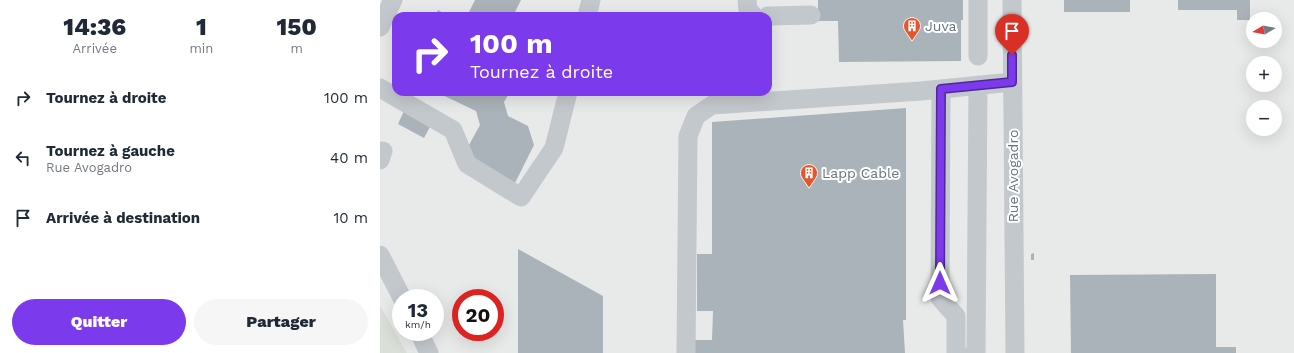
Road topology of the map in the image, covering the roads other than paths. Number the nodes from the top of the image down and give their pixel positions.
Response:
1 (393, 0) edge
2 (591, 0) edge
3 (747, 0) edge
4 (978, 0) edge
5 (1012, 0) edge
6 (588, 12) edge
7 (750, 12) edge
8 (811, 15) dead end
9 (772, 16) edge
10 (380, 26) edge
11 (978, 56) dead end
12 (1012, 82) junction
13 (978, 85) junction
14 (380, 88) edge
15 (941, 89) junction
16 (392, 95) edge
17 (394, 96) edge
18 (567, 96) edge
19 (380, 255) edge
20 (397, 289) edge
21 (423, 341) edge
22 (429, 353) edge
23 (686, 353) edge
24 (956, 353) edge
25 (974, 353) edge
26 (1015, 353) edge

1 - 10 street
2 - 6 street
3 - 7 street
4 - 11 street
5 - 12 street, Rue Avogadro
8 - 9 street
12 - 13 street
12 - 26 street, Rue Avogadro
13 - 15 street
13 - 25 street
14 - 16 street
15 - 23 street
15 - 24 street
17 - 18 street
19 - 20 street
21 - 22 street

